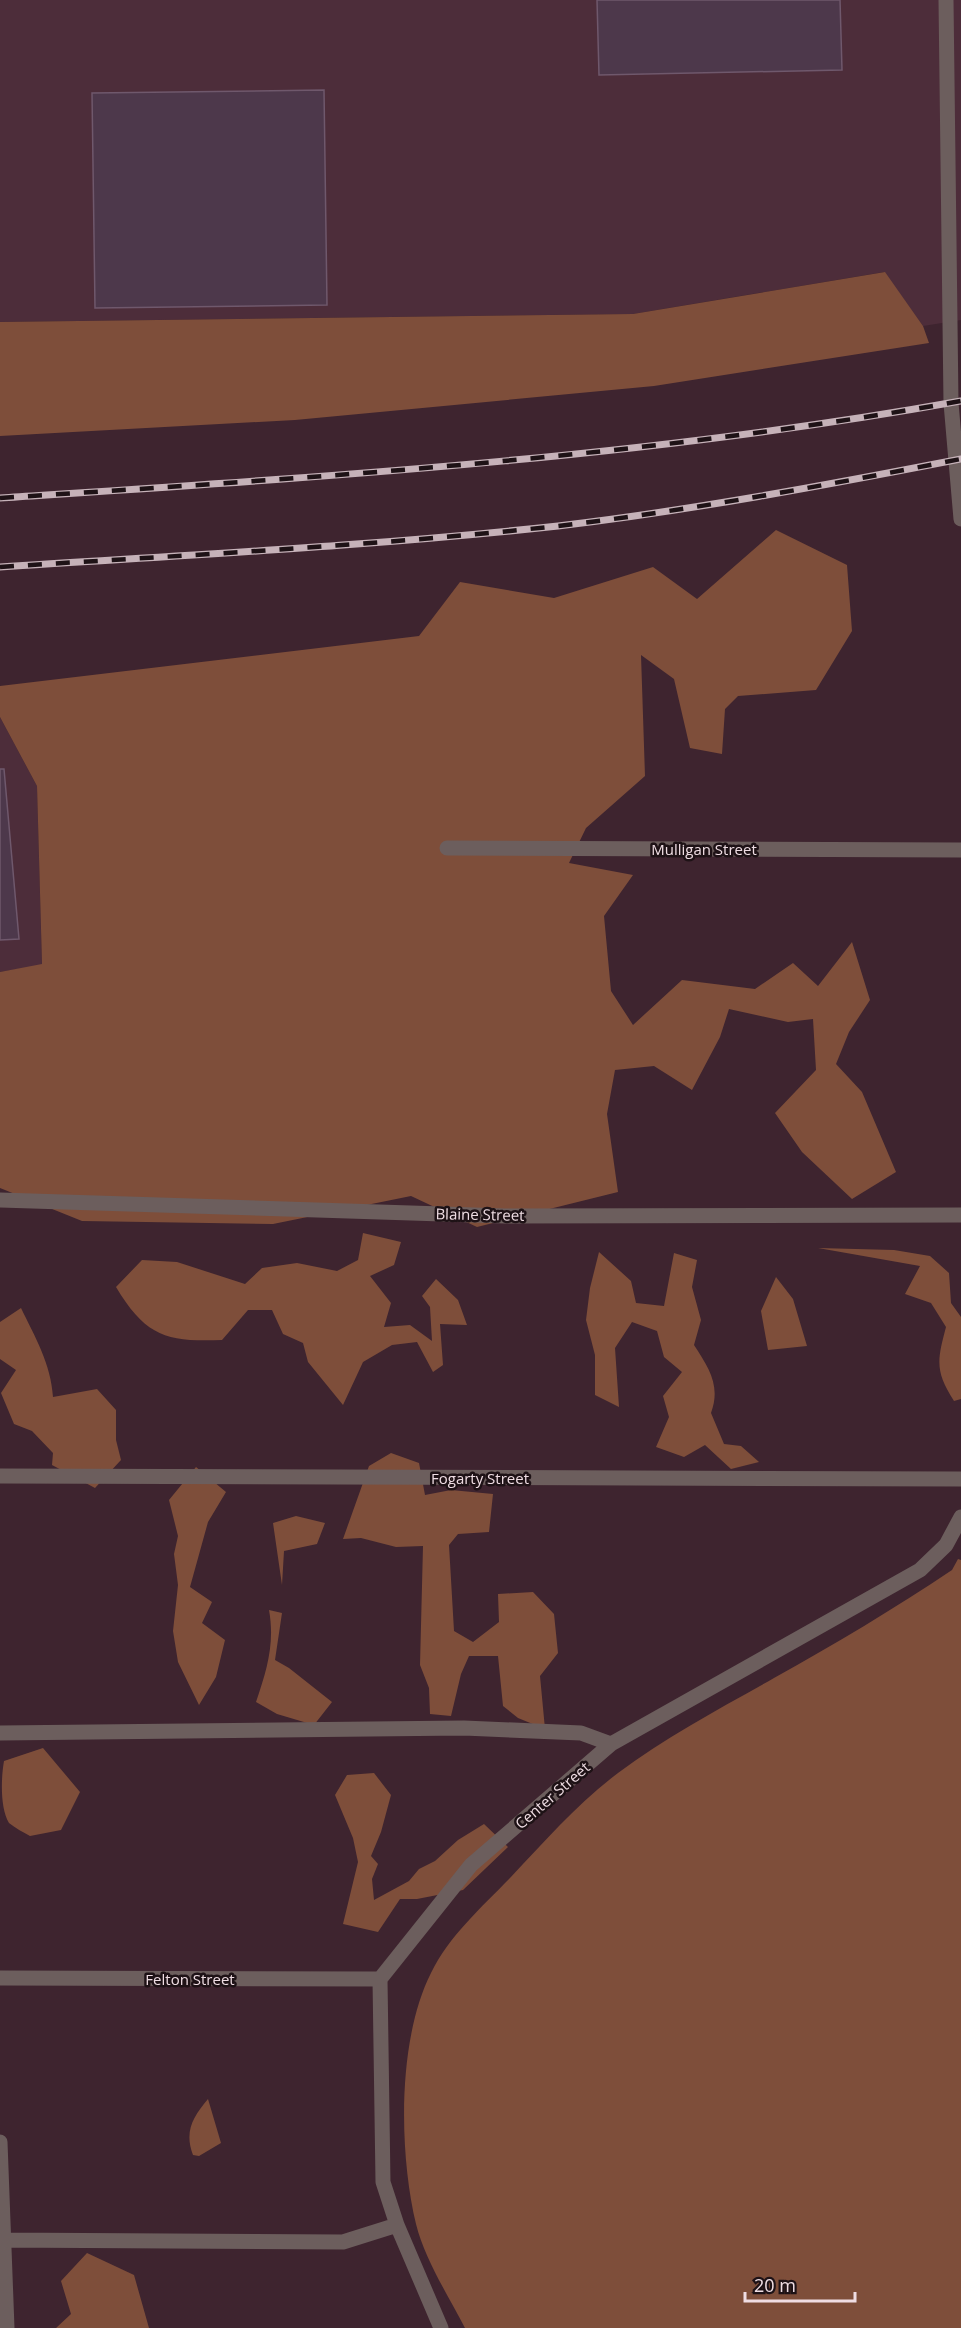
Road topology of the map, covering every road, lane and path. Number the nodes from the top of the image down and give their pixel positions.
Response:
1 (946, 0) edge
2 (961, 519) edge
3 (447, 849) dead end
4 (961, 850) edge
5 (0, 1200) edge
6 (961, 1215) edge
7 (0, 1476) edge
8 (961, 1479) edge
9 (961, 1517) edge
10 (0, 1733) edge
11 (611, 1744) junction
12 (0, 1978) edge
13 (380, 1979) junction
14 (0, 2142) edge
15 (397, 2225) junction
16 (2, 2241) edge
17 (8, 2328) edge
18 (441, 2328) edge

1 - 2 street
3 - 4 street, Mulligan Street
5 - 6 street, Blaine Street
7 - 8 street, Fogarty Street
9 - 11 street, Center Street
10 - 11 street
11 - 13 street, Center Street
12 - 13 street, Felton Street
13 - 15 street
14 - 16 street
15 - 16 street
15 - 18 street
16 - 17 street

